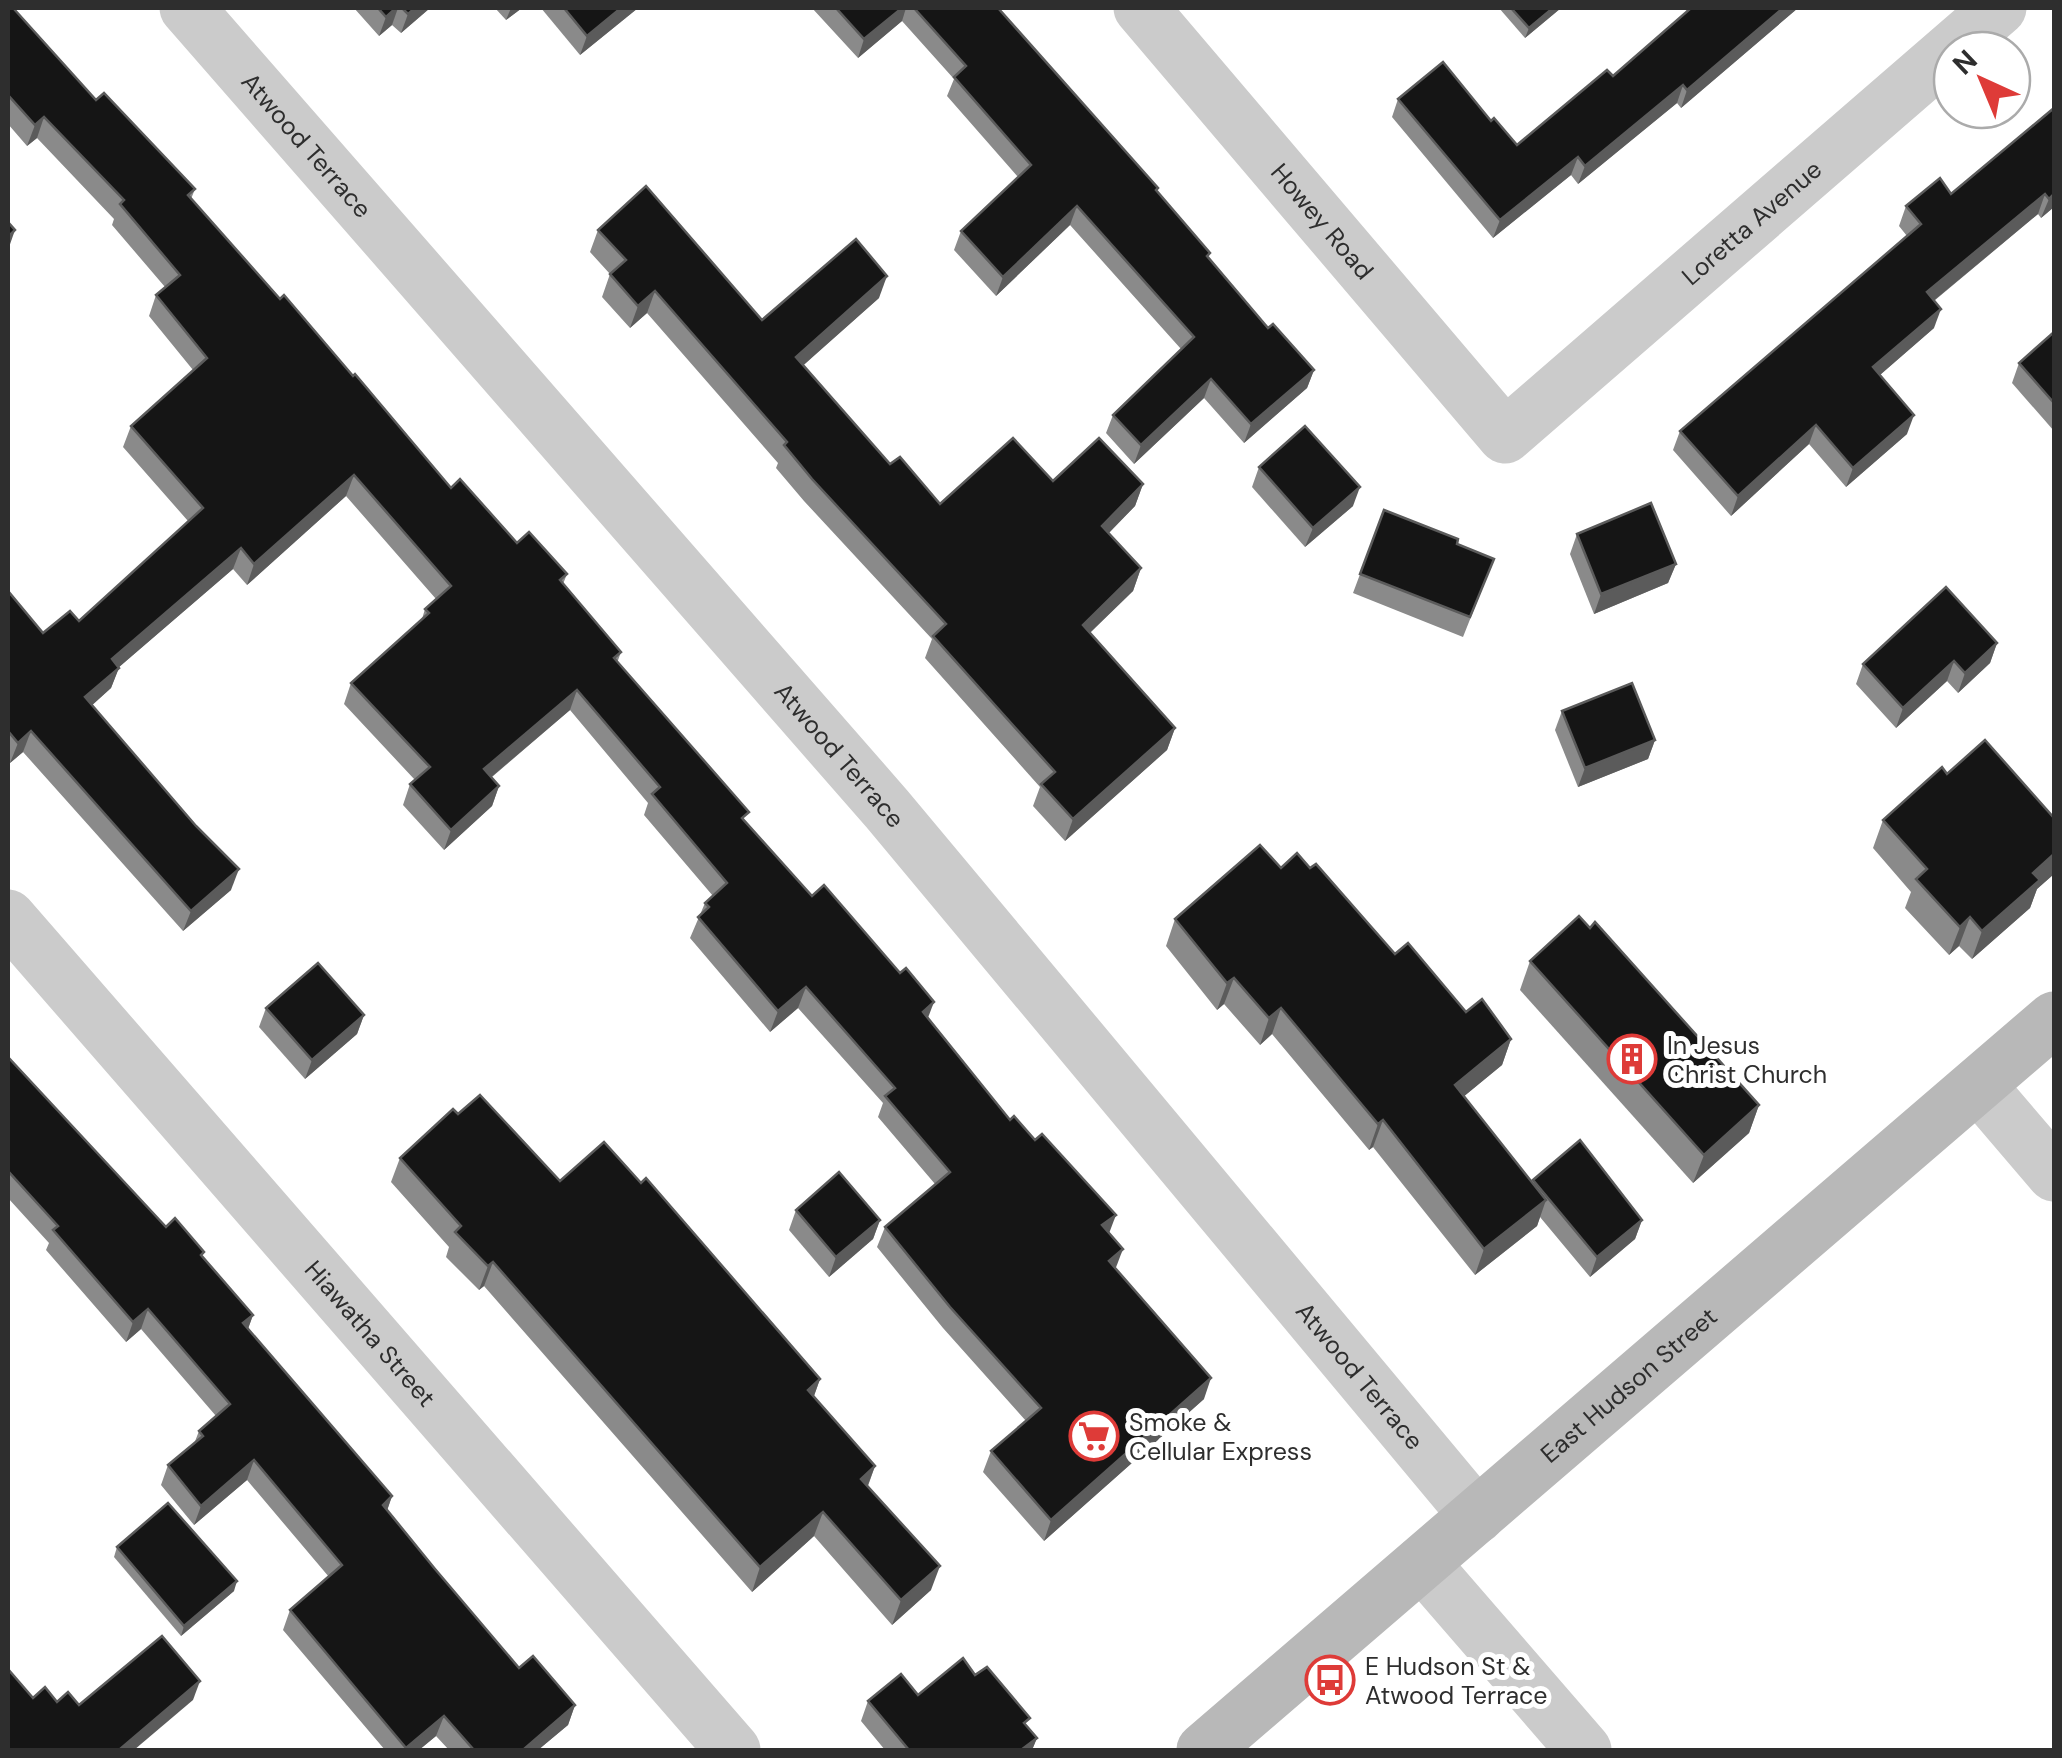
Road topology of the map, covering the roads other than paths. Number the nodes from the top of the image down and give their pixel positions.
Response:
1 (187, 8) edge
2 (1141, 8) edge
3 (1999, 8) edge
4 (1505, 436) joint
5 (8, 918) edge
6 (2054, 1019) edge
7 (1978, 1085) junction
8 (2054, 1174) edge
9 (1477, 1516) junction
10 (1422, 1563) junction
11 (733, 1750) edge
12 (1204, 1750) edge
13 (1584, 1750) edge

1 - 9 street, Atwood Terrace
2 - 4 street, Howey Road
3 - 4 street, Loretta Avenue
5 - 11 street, Hiawatha Street
6 - 7 main road, East Hudson Street
7 - 8 street
7 - 9 main road, East Hudson Street
9 - 10 main road, East Hudson Street
10 - 12 main road, East Hudson Street
10 - 13 street

